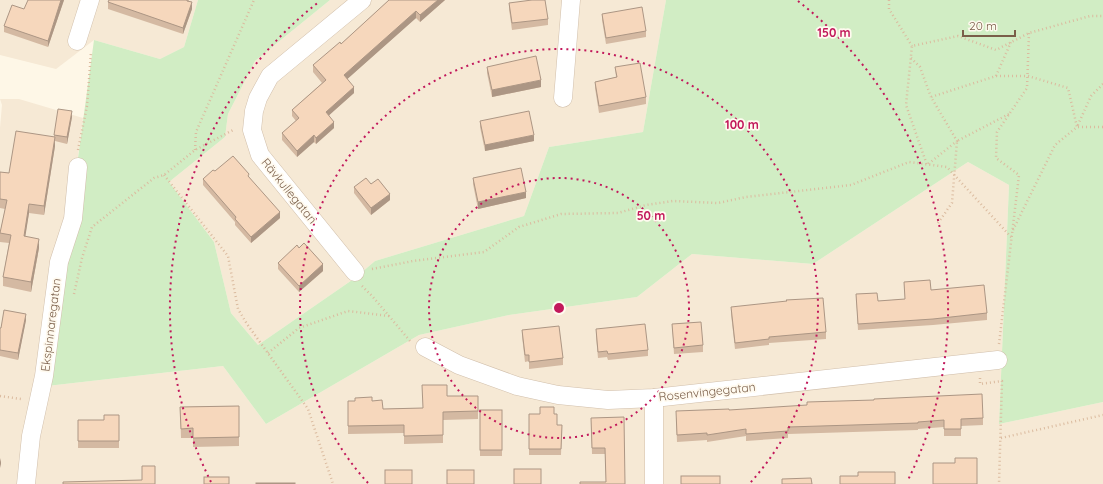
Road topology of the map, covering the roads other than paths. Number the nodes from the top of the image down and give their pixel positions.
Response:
1 (90, 0) edge
2 (362, 0) edge
3 (571, 0) edge
4 (77, 41) dead end
5 (563, 98) dead end
6 (78, 166) road end
7 (355, 272) road end
8 (425, 347) road end
9 (998, 360) road end
10 (654, 398) junction
11 (26, 484) edge
12 (654, 484) edge

1 - 4 street
2 - 7 street, Rävkullegatan
3 - 5 street
6 - 11 street, Ekspinnaregatan
8 - 10 street, Rosenvingegatan
9 - 10 street, Rosenvingegatan
10 - 12 street

